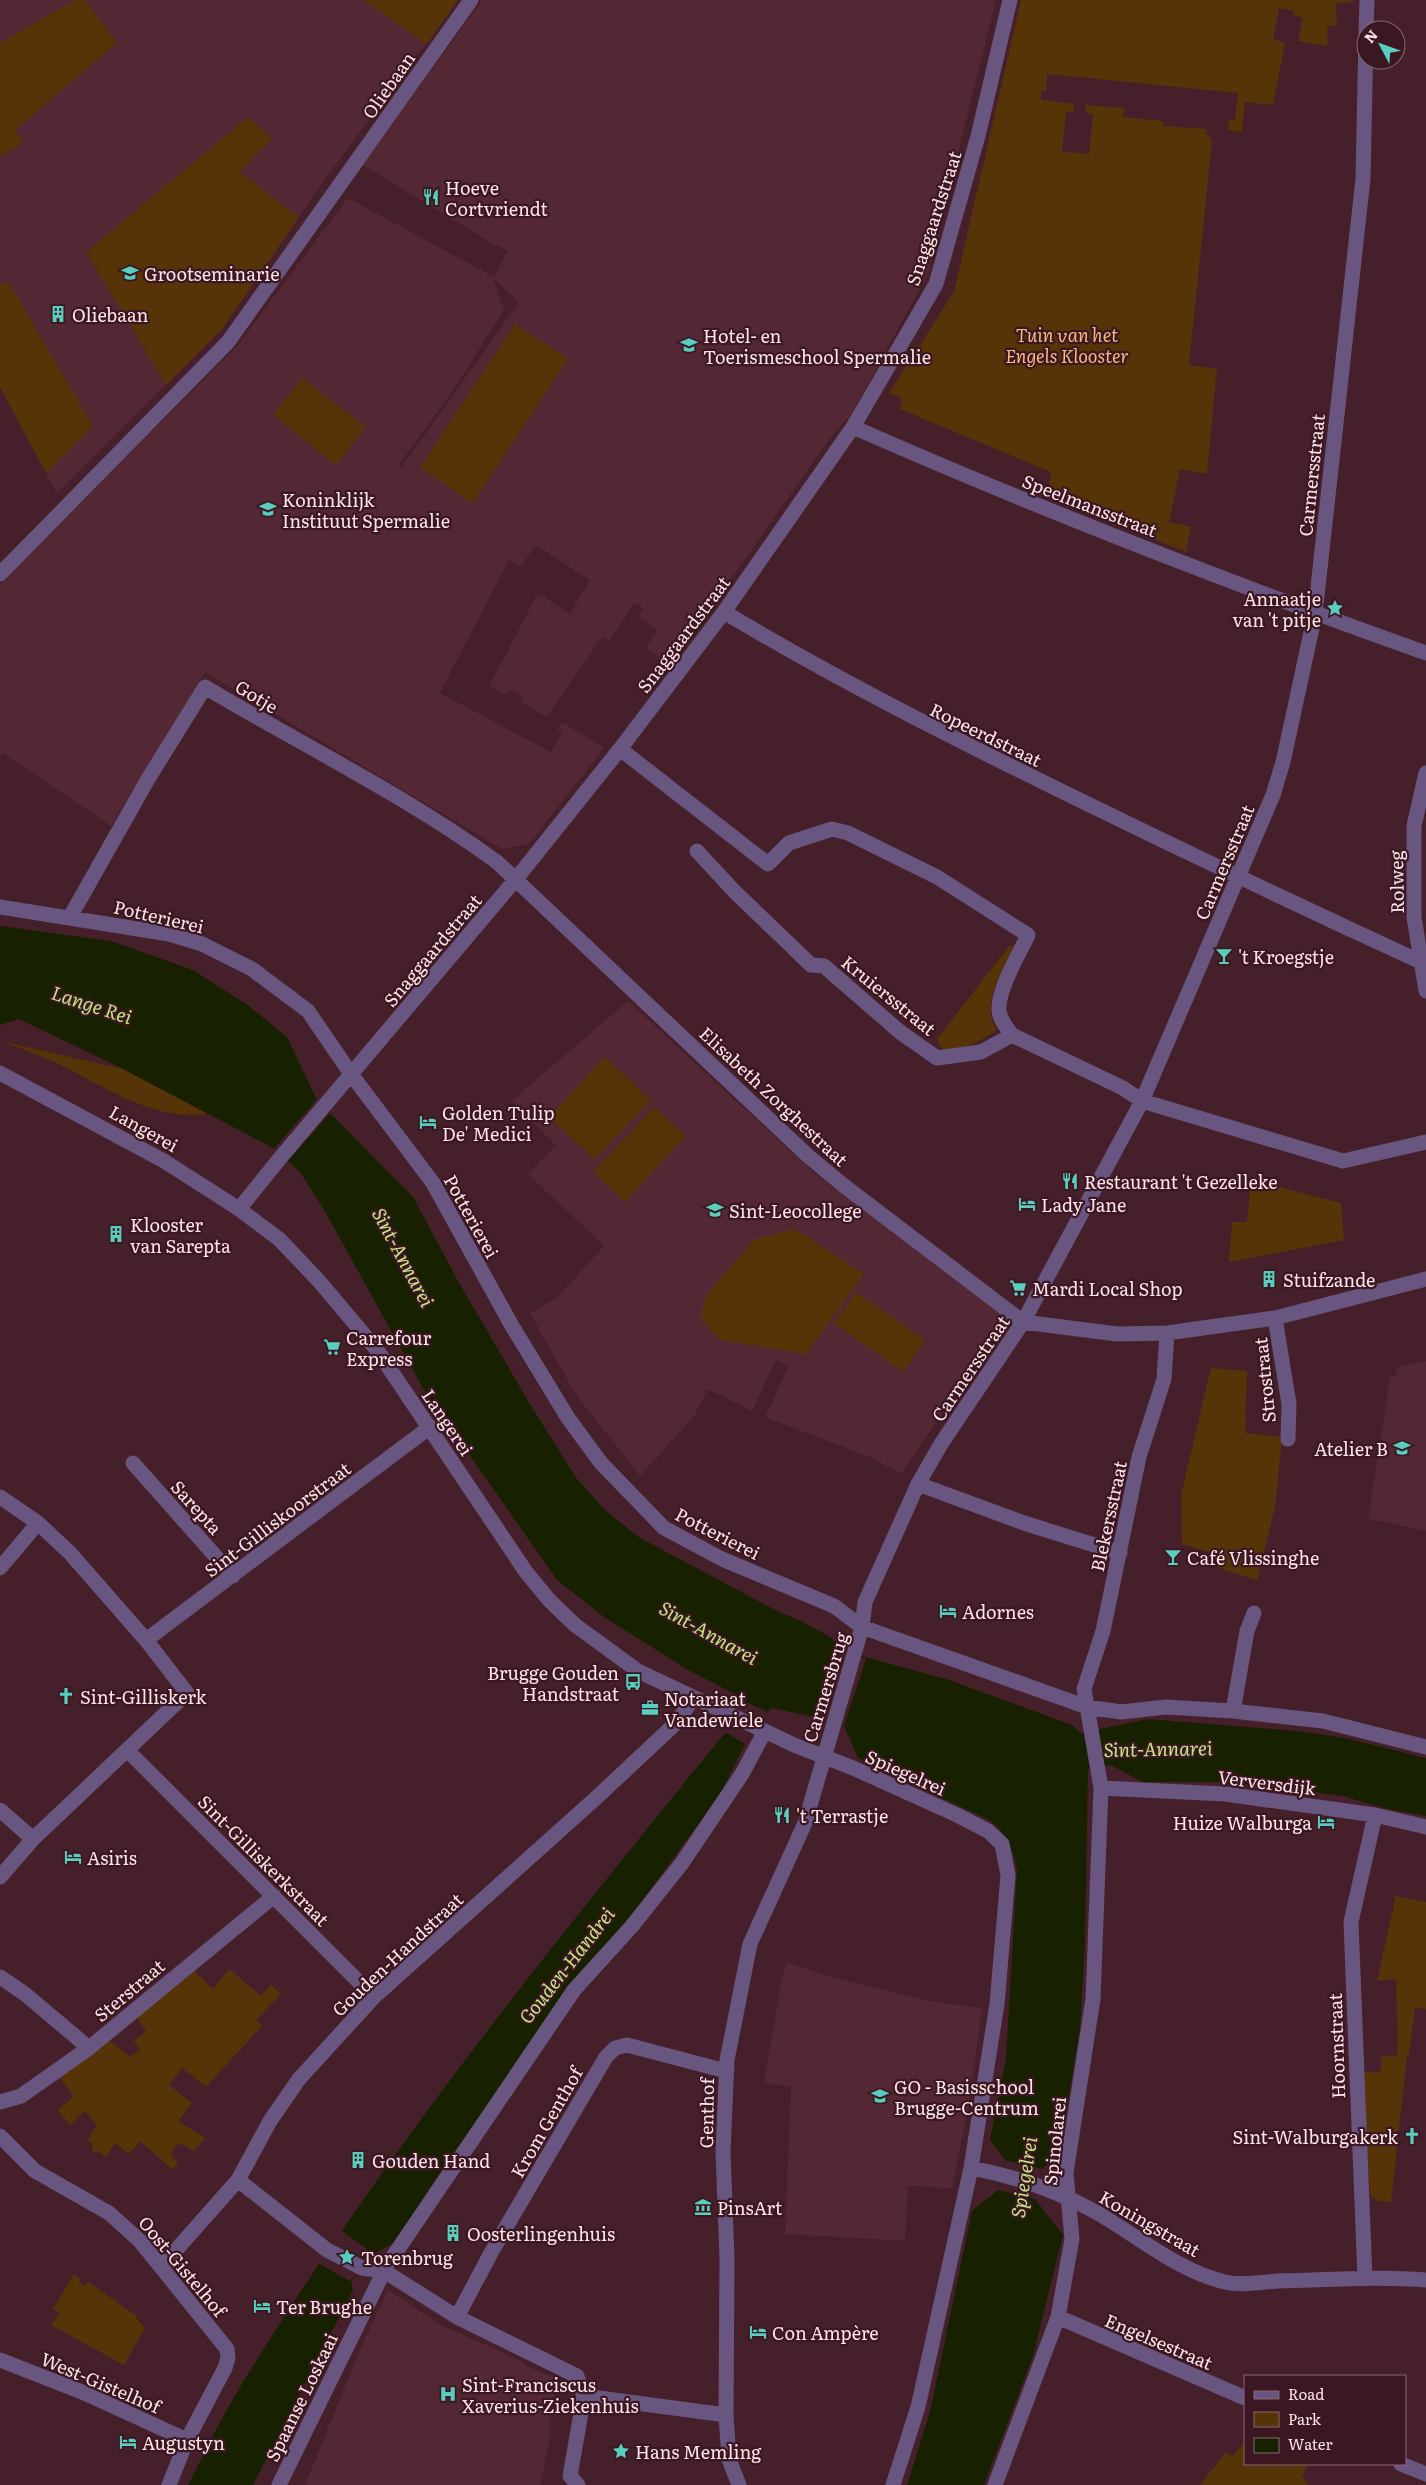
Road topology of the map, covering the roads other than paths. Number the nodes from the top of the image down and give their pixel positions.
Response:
1 (471, 0) edge
2 (1010, 0) edge
3 (1367, 0) edge
4 (1366, 20) edge
5 (1366, 70) edge
6 (853, 427) junction
7 (1, 572) edge
8 (724, 612) junction
9 (1315, 614) junction
10 (1426, 653) edge
11 (620, 749) junction
12 (1426, 773) edge
13 (697, 851) dead end
14 (1237, 878) junction
15 (516, 879) junction
16 (0, 907) edge
17 (70, 917) junction
18 (1421, 962) junction
19 (1426, 991) edge
20 (1012, 1035) junction
21 (0, 1073) edge
22 (351, 1074) junction
23 (1142, 1101) junction
24 (1426, 1142) edge
25 (239, 1209) junction
26 (1426, 1278) edge
27 (1275, 1318) junction
28 (1023, 1322) junction
29 (1167, 1333) junction
30 (430, 1427) junction
31 (1288, 1439) dead end
32 (133, 1463) dead end
33 (918, 1484) junction
34 (0, 1497) edge
35 (38, 1523) junction
36 (1120, 1553) junction
37 (0, 1568) edge
38 (233, 1576) junction
39 (1254, 1613) dead end
40 (862, 1627) junction
41 (146, 1640) junction
42 (693, 1698) junction
43 (1087, 1707) junction
44 (1233, 1711) junction
45 (1090, 1730) joint
46 (765, 1731) junction
47 (1426, 1748) edge
48 (127, 1750) junction
49 (823, 1757) junction
50 (1102, 1788) junction
51 (0, 1810) edge
52 (1375, 1815) junction
53 (1426, 1827) edge
54 (33, 1839) junction
55 (0, 1878) edge
56 (274, 1896) junction
57 (0, 1977) edge
58 (374, 1997) junction
59 (89, 2048) junction
60 (726, 2071) junction
61 (0, 2102) edge
62 (0, 2136) edge
63 (971, 2168) junction
64 (238, 2180) junction
65 (1067, 2198) junction
66 (387, 2266) junction
67 (162, 2267) junction
68 (1365, 2279) junction
69 (1426, 2280) edge
70 (457, 2316) junction
71 (1058, 2317) junction
72 (0, 2360) edge
73 (584, 2396) junction
74 (1244, 2398) edge
75 (726, 2415) junction
76 (187, 2440) junction
77 (1403, 2465) edge
78 (1426, 2474) edge
79 (169, 2485) edge
80 (279, 2485) edge
81 (578, 2485) edge
82 (739, 2485) edge
83 (893, 2485) edge
84 (995, 2485) edge
85 (1418, 2485) edge

1 - 7 street, Oliebaan
2 - 6 street, Snaggaardstraat
3 - 4 street
5 - 9 street, Carmersstraat
6 - 8 street, Snaggaardstraat
6 - 9 street, Speelmansstraat
8 - 11 street, Snaggaardstraat
8 - 14 street, Ropeerdstraat
9 - 10 street, Speelmansstraat
9 - 14 street, Carmersstraat
11 - 15 street, Snaggaardstraat
11 - 20 street
12 - 18 street, Rolweg
13 - 20 street, Kruiersstraat
14 - 18 street, Ropeerdstraat
14 - 23 street, Carmersstraat
15 - 17 street, Gotje
15 - 22 street, Snaggaardstraat
15 - 28 street, Elisabeth Zorghestraat
16 - 17 street, Potterierei
17 - 22 street, Potterierei
18 - 19 street, Rolweg
20 - 23 street
21 - 25 street, Langerei
22 - 25 street, Snaggaardstraat
22 - 40 street, Potterierei
23 - 24 street
23 - 28 street, Carmersstraat
25 - 30 street, Langerei
26 - 27 street
27 - 29 street
27 - 31 street, Strostraat
28 - 29 street
28 - 33 street, Carmersstraat
29 - 36 street, Blekersstraat
30 - 38 street, Sint-Gilliskoorstraat
30 - 42 street, Langerei
32 - 38 street, Sarepta
33 - 36 street
33 - 40 street, Carmersstraat
34 - 35 street
35 - 37 street
35 - 41 street
36 - 43 street, Blekersstraat
38 - 41 street, Sint-Gilliskoorstraat
39 - 44 street
40 - 43 street
40 - 49 street, Carmersbrug
41 - 48 street
42 - 46 street, Langerei
42 - 58 street, Gouden-Handstraat
43 - 44 street
43 - 45 street, Blekersstraat
44 - 47 street
45 - 50 street, Spinolarei
46 - 49 street
46 - 66 street
48 - 54 street
48 - 56 street, Sint-Gilliskerkstraat
49 - 60 street, Genthof
49 - 63 street, Spiegelrei
50 - 52 street, Verversdijk
50 - 65 street, Spinolarei
51 - 54 street
52 - 53 street, Verversdijk
52 - 68 street, Hoornstraat
54 - 55 street
56 - 58 street, Sint-Gilliskerkstraat
56 - 59 street, Sterstraat
57 - 59 street
58 - 64 street, Gouden-Handstraat
59 - 61 street, Sterstraat
60 - 70 street, Krom Genthof
60 - 75 street, Genthof
62 - 67 street, Oost-Gistelhof
63 - 65 street, Koningstraat
63 - 83 street, Spiegelrei
64 - 66 street
64 - 67 street, Gouden-Handstraat
65 - 68 street, Koningstraat
65 - 71 street, Spinolarei
66 - 70 street
66 - 80 street, Spaanse Loskaai
67 - 76 street, Oost-Gistelhof
68 - 69 street, Koningstraat
70 - 73 street
71 - 74 street, Engelsestraat
71 - 84 street, Spinolarei
72 - 76 street, West-Gistelhof
73 - 75 street
73 - 81 street
75 - 82 street, Genthof
76 - 79 street, Oost-Gistelhof
77 - 78 street
78 - 85 street

